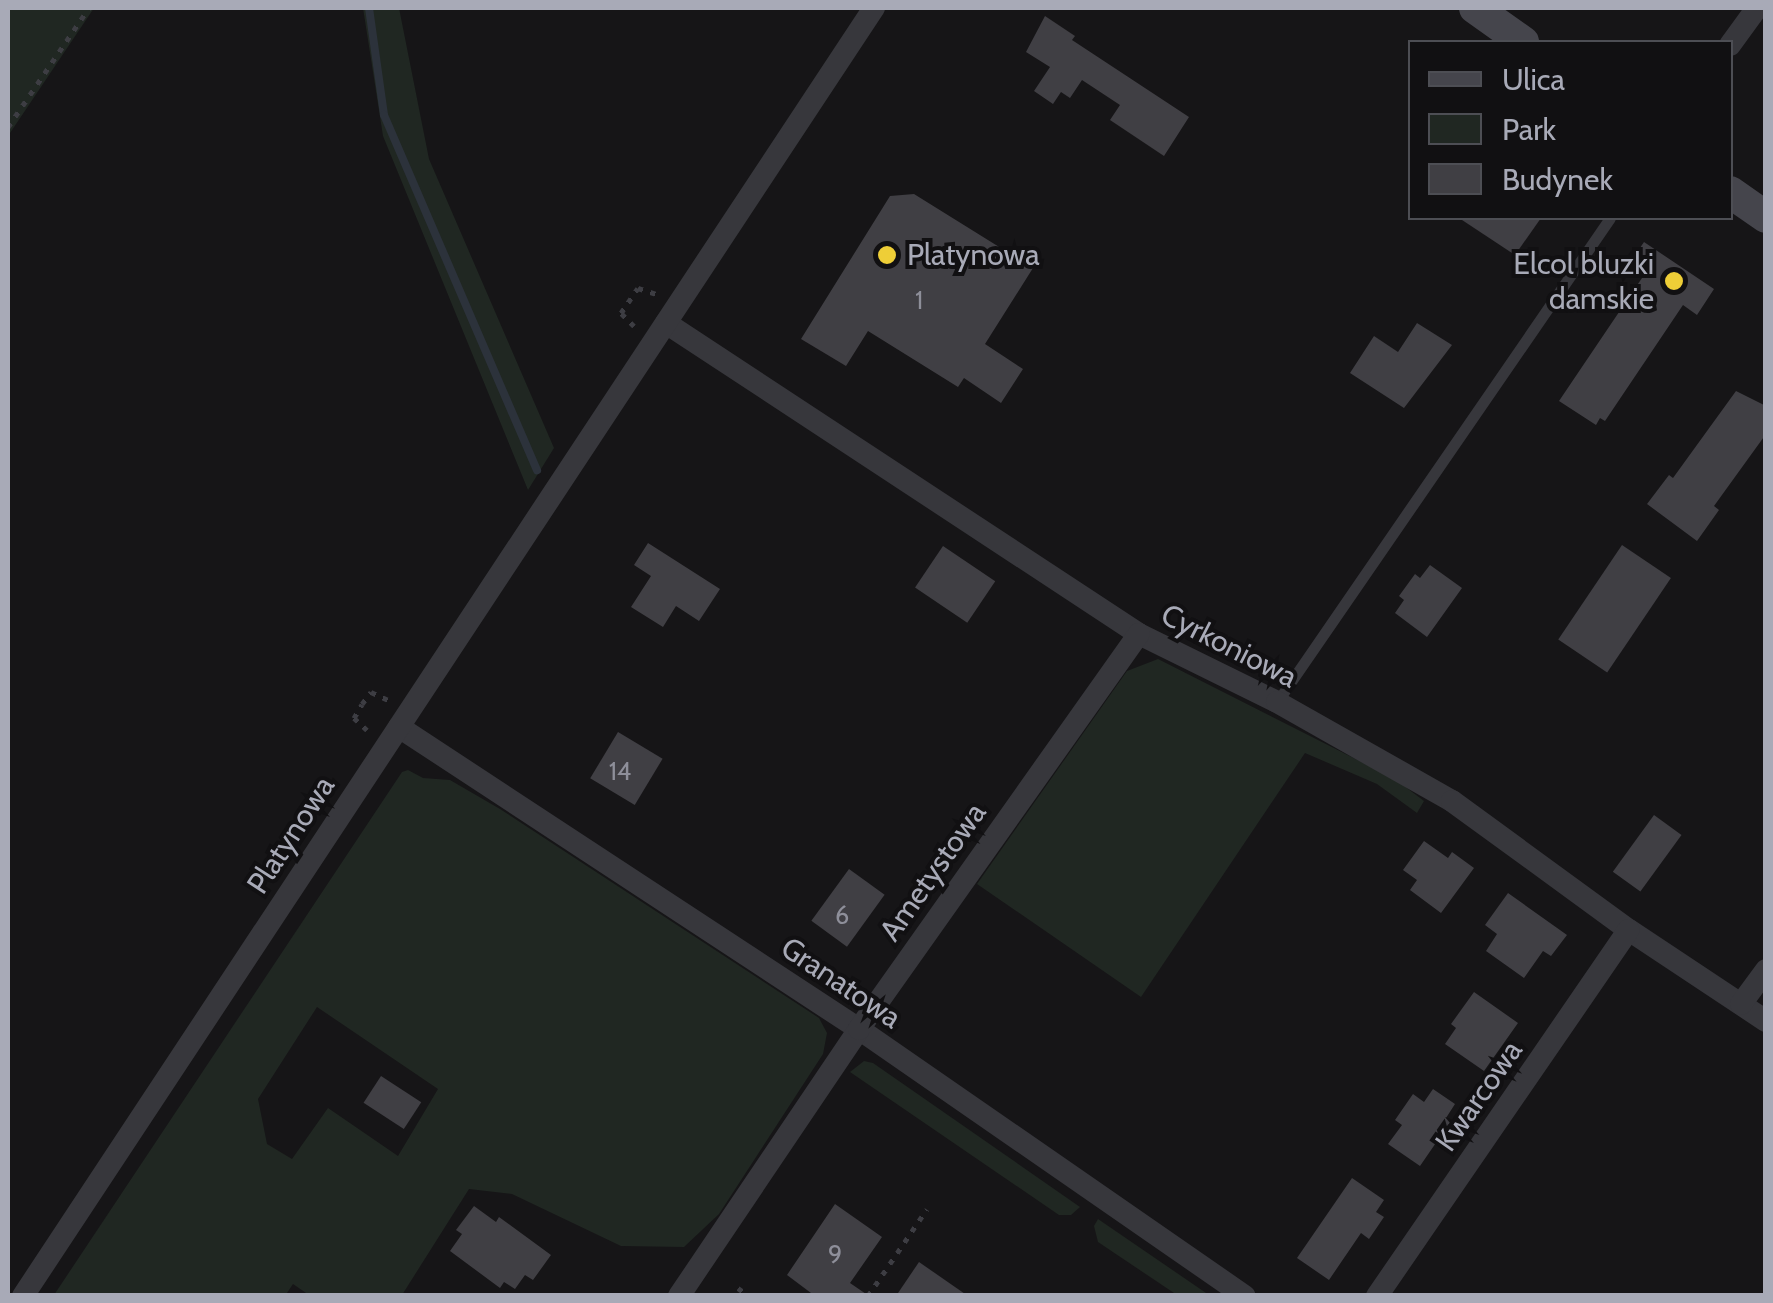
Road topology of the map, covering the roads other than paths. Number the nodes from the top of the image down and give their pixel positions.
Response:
1 (874, 8) edge
2 (1475, 8) edge
3 (1757, 8) edge
4 (1520, 40) edge
5 (1733, 41) edge
6 (1733, 194) edge
7 (1766, 217) edge
8 (1609, 220) edge
9 (666, 323) junction
10 (1138, 634) junction
11 (1277, 702) junction
12 (399, 727) junction
13 (1630, 930) junction
14 (1766, 970) edge
15 (1740, 1004) junction
16 (1766, 1021) edge
17 (860, 1029) junction
18 (23, 1296) edge
19 (679, 1296) edge
20 (1245, 1296) edge
21 (1377, 1296) edge

1 - 9 street, Platynowa
2 - 4 street
3 - 5 street
6 - 7 street
8 - 11 lane
9 - 10 street, Cyrkoniowa
9 - 12 street, Platynowa
10 - 11 street, Cyrkoniowa
10 - 17 street, Ametystowa
11 - 13 street, Cyrkoniowa
12 - 17 street, Granatowa
12 - 18 street, Platynowa
13 - 15 street, Cyrkoniowa
13 - 21 street, Kwarcowa
14 - 15 street
15 - 16 street, Cyrkoniowa
17 - 19 street, Ametystowa
17 - 20 street, Granatowa

